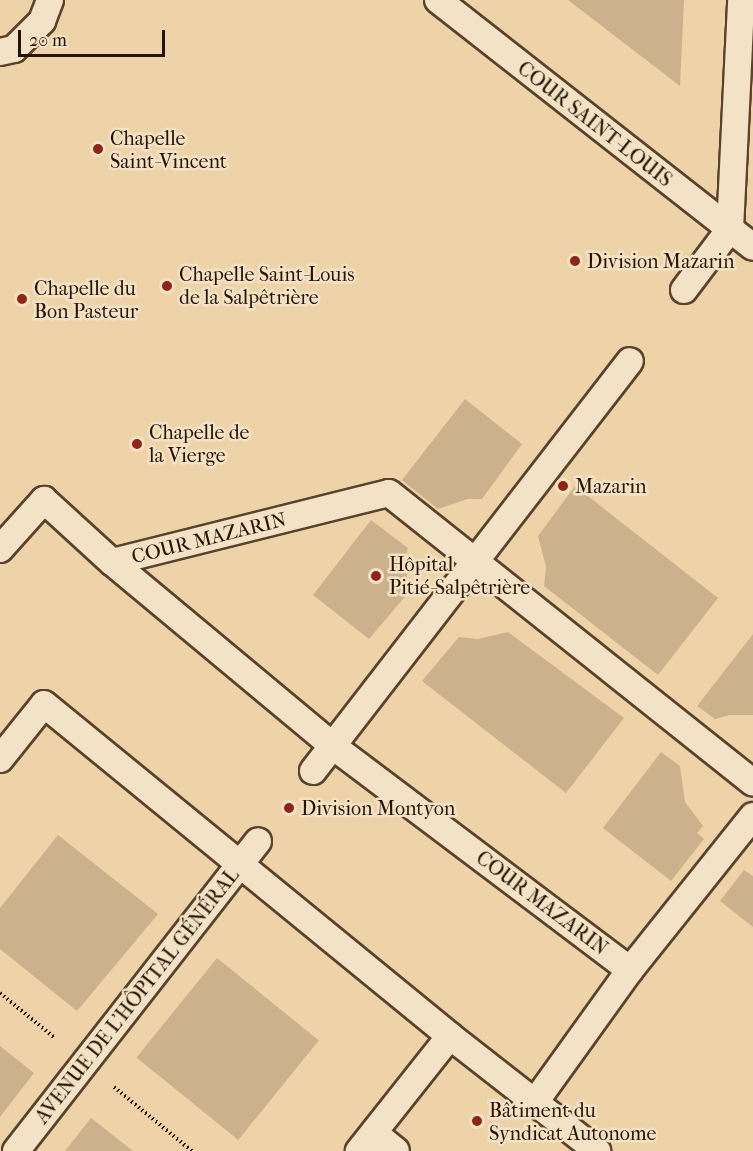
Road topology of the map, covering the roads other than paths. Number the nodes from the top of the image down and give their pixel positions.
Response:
1 (50, 0) edge
2 (438, 0) edge
3 (741, 0) edge
4 (0, 52) edge
5 (730, 229) junction
6 (753, 247) edge
7 (684, 290) dead end
8 (630, 361) dead end
9 (0, 549) edge
10 (112, 562) junction
11 (476, 562) junction
12 (333, 746) junction
13 (0, 759) edge
14 (313, 771) dead end
15 (753, 783) edge
16 (753, 816) edge
17 (258, 841) dead end
18 (243, 862) junction
19 (630, 969) junction
20 (450, 1036) junction
21 (534, 1102) junction
22 (366, 1142) edge
23 (16, 1151) edge
24 (396, 1151) edge
25 (597, 1151) edge

1 - 4 lane
2 - 5 lane, COUR SAINT-LOUIS
3 - 5 lane
5 - 6 lane, COUR SAINT-LOUIS
5 - 7 lane
8 - 11 lane
9 - 10 lane
10 - 11 lane, COUR MAZARIN
10 - 12 lane, COUR MAZARIN
11 - 12 lane
11 - 15 lane, COUR MAZARIN
12 - 14 lane
12 - 19 lane, COUR MAZARIN
13 - 18 lane
16 - 19 lane
17 - 18 lane, AVENUE DE L'HÔPITAL GÉNÉRAL
18 - 20 lane
18 - 23 lane, AVENUE DE L'HÔPITAL GÉNÉRAL
19 - 21 lane
20 - 21 lane
20 - 22 lane
21 - 25 lane
22 - 24 lane

